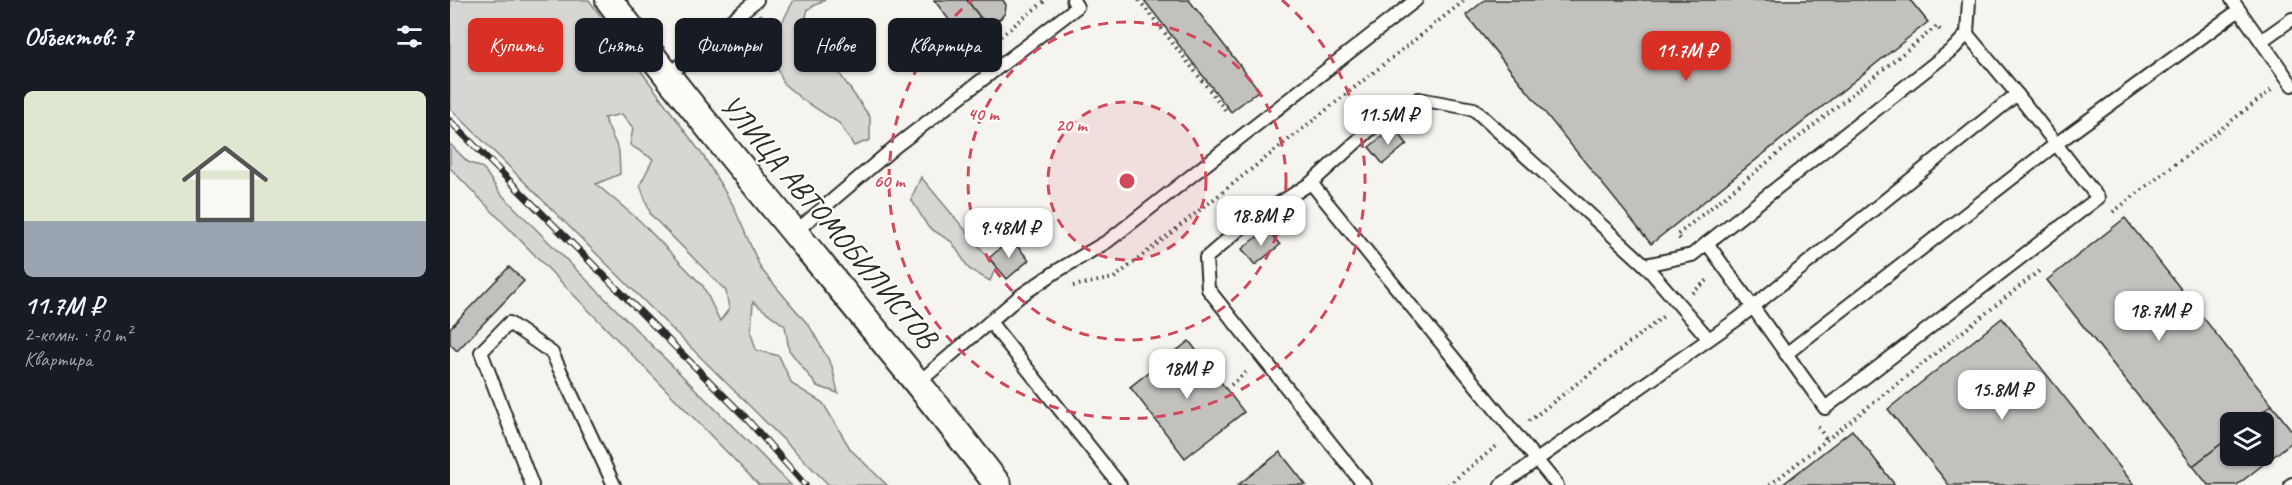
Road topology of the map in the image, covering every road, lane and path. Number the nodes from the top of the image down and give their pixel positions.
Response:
1 (609, 0) edge
2 (757, 0) edge
3 (1046, 0) edge
4 (1073, 0) edge
5 (1140, 0) edge
6 (1416, 0) edge
7 (1465, 0) edge
8 (1969, 0) edge
9 (2235, 5) edge
10 (2292, 19) edge
11 (1937, 26) dead end
12 (1967, 34) junction
13 (1002, 35) edge
14 (2261, 41) junction
15 (668, 77) junction
16 (2289, 82) edge
17 (2017, 94) junction
18 (1226, 111) dead end
19 (2056, 144) junction
20 (1311, 183) junction
21 (2104, 219) dead end
22 (795, 232) junction
23 (1707, 243) junction
24 (1692, 255) junction
25 (1645, 265) junction
26 (2040, 270) dead end
27 (1710, 279) junction
28 (1067, 287) dead end
29 (1678, 304) junction
30 (1752, 308) junction
31 (1739, 318) junction
32 (990, 321) junction
33 (1708, 338) junction
34 (1786, 354) junction
35 (919, 382) junction
36 (1814, 422) dead end
37 (1515, 432) junction
38 (1827, 440) junction
39 (1537, 460) junction
40 (532, 485) edge
41 (614, 485) edge
42 (998, 485) edge
43 (1120, 485) edge
44 (1364, 485) edge
45 (1448, 485) edge
46 (1502, 485) edge
47 (1557, 485) edge
48 (1770, 485) edge

1 - 15 street, УЛИЦА АВТОМОБИЛИСТОВ
2 - 15 lane
3 - 13 path
4 - 22 lane
5 - 18 path
6 - 32 lane
7 - 28 path
8 - 12 lane
9 - 14 lane
9 - 19 lane
10 - 14 lane
11 - 24 path
12 - 17 lane
12 - 23 lane
14 - 16 lane
15 - 22 street, УЛИЦА АВТОМОБИЛИСТОВ
16 - 21 path
17 - 19 lane
17 - 30 lane
19 - 34 lane
19 - 34 lane
20 - 25 lane
20 - 37 lane
20 - 44 lane
22 - 35 street, УЛИЦА АВТОМОБИЛИСТОВ
23 - 24 lane
23 - 30 lane
24 - 25 lane
24 - 27 path
25 - 29 lane
26 - 38 path
27 - 29 path
27 - 31 path
29 - 33 lane
29 - 37 path
30 - 31 lane
30 - 34 lane
31 - 33 lane
32 - 35 lane
32 - 43 lane
33 - 39 lane
35 - 42 street, УЛИЦА АВТОМОБИЛИСТОВ
36 - 38 path
37 - 39 lane
37 - 45 path
38 - 48 path
39 - 46 lane
39 - 47 lane
40 - 41 lane

